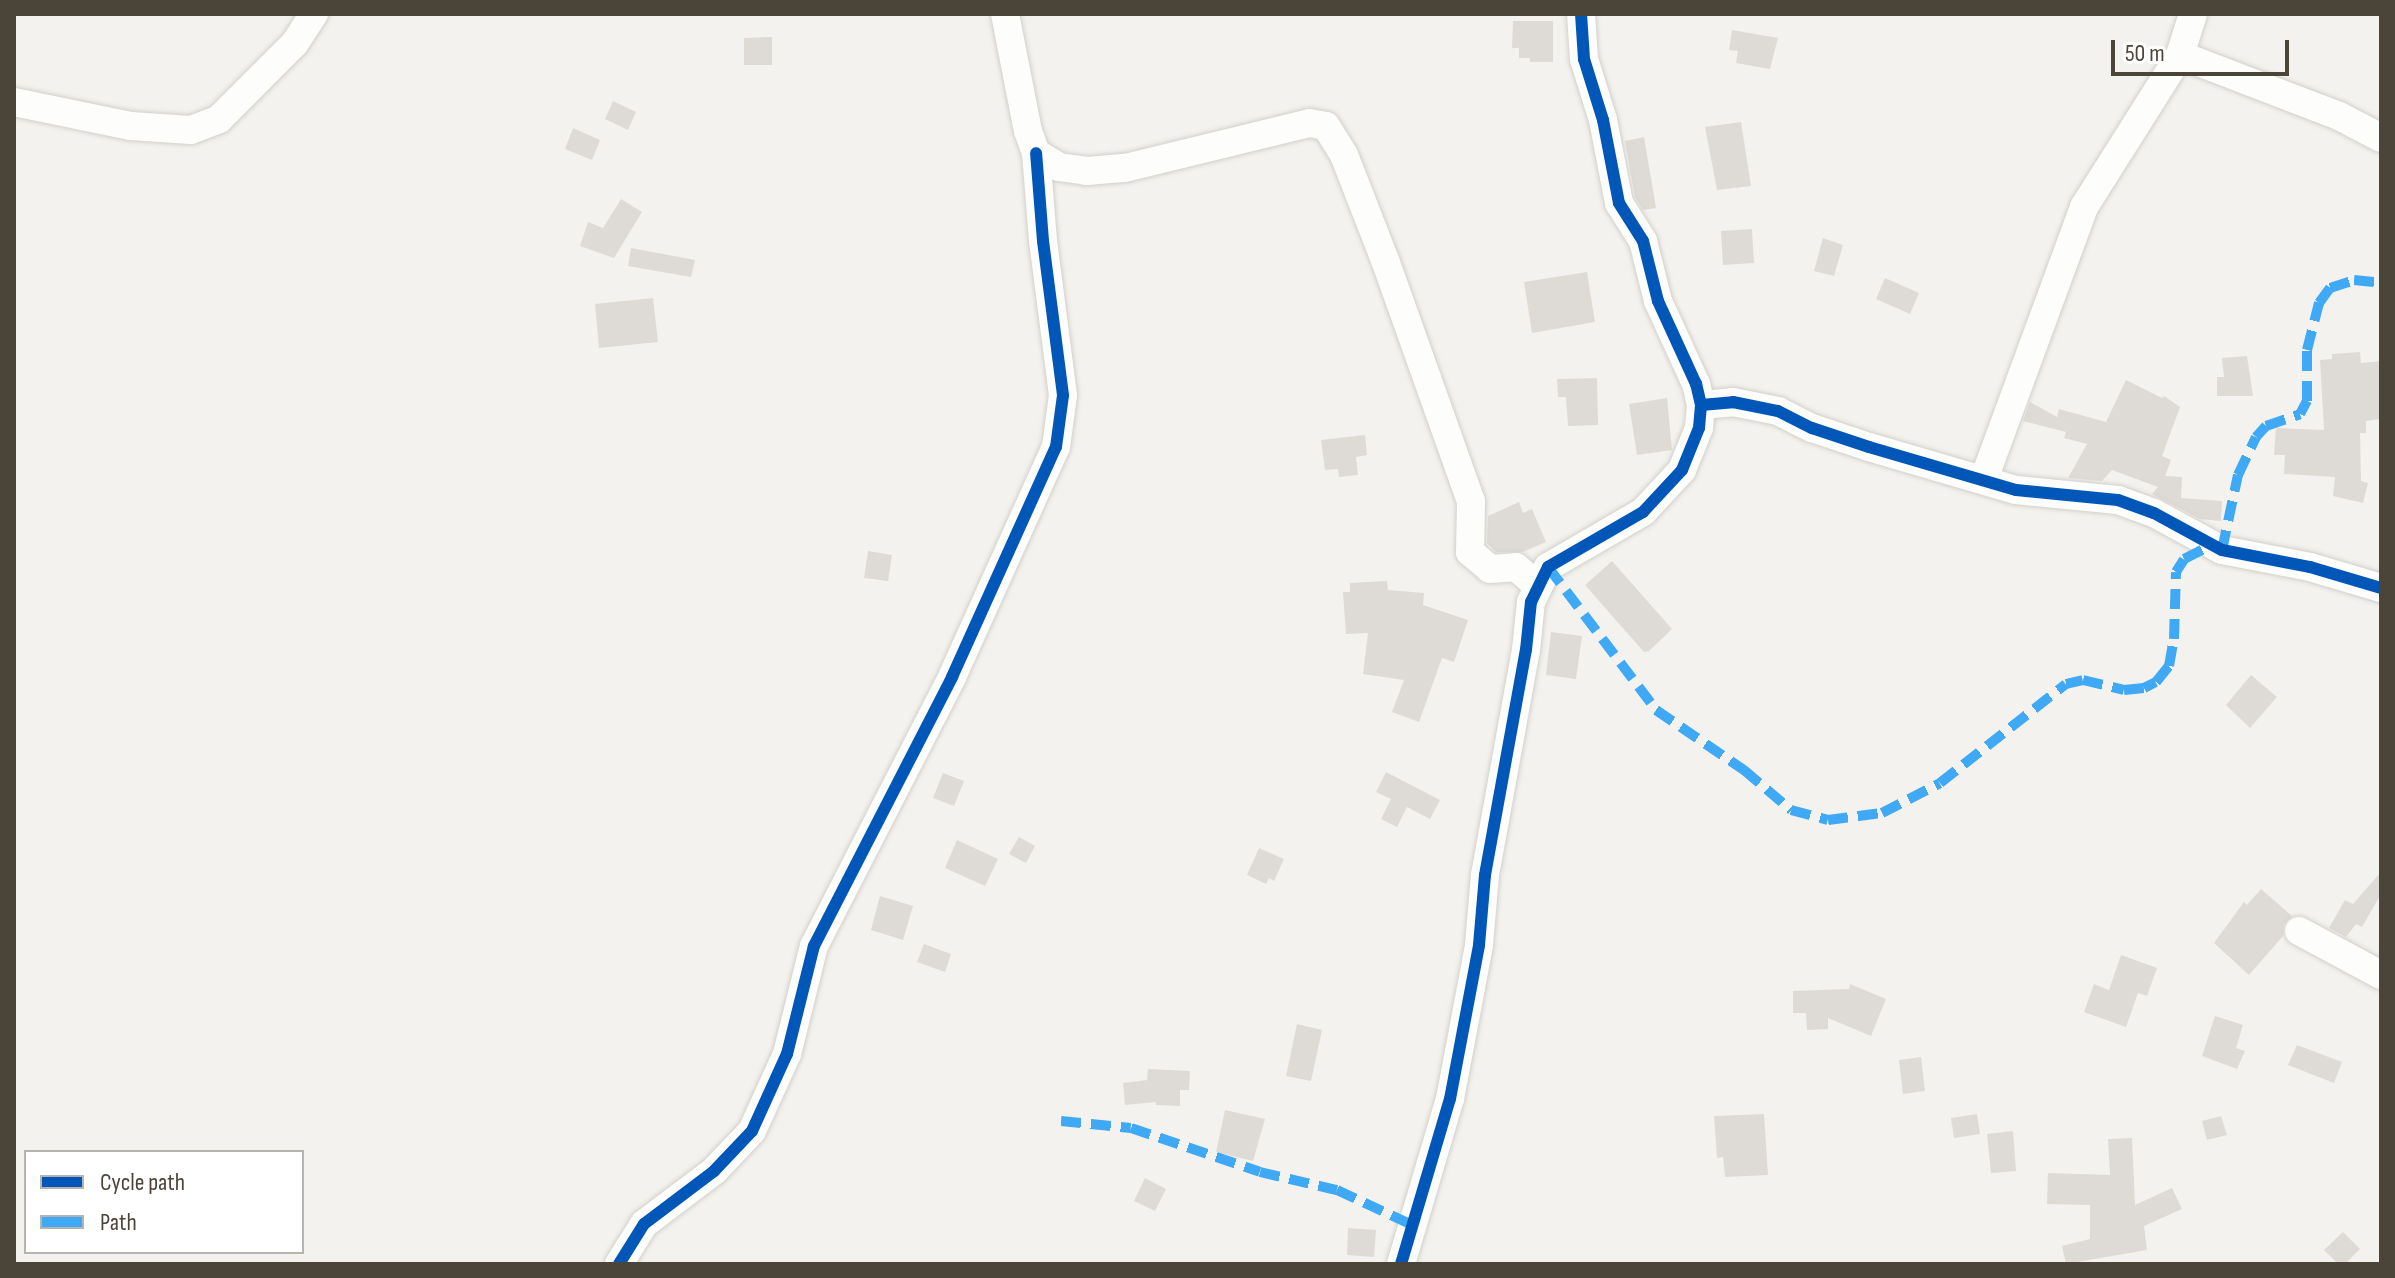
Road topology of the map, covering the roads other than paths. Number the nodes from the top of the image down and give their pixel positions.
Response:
1 (314, 14) edge
2 (1005, 14) edge
3 (1581, 14) edge
4 (2193, 14) edge
5 (2180, 55) junction
6 (14, 102) edge
7 (2381, 138) edge
8 (1036, 153) junction
9 (1701, 405) junction
10 (1984, 479) junction
11 (1537, 585) junction
12 (2381, 588) edge
13 (2299, 931) dead end
14 (2381, 975) edge
15 (619, 1264) edge
16 (1401, 1264) edge

1 - 6 street
2 - 8 street
3 - 9 street
4 - 5 street
5 - 7 street
5 - 10 street
8 - 11 street
8 - 15 street
9 - 10 street
9 - 11 street
10 - 12 street
11 - 16 street
13 - 14 street

